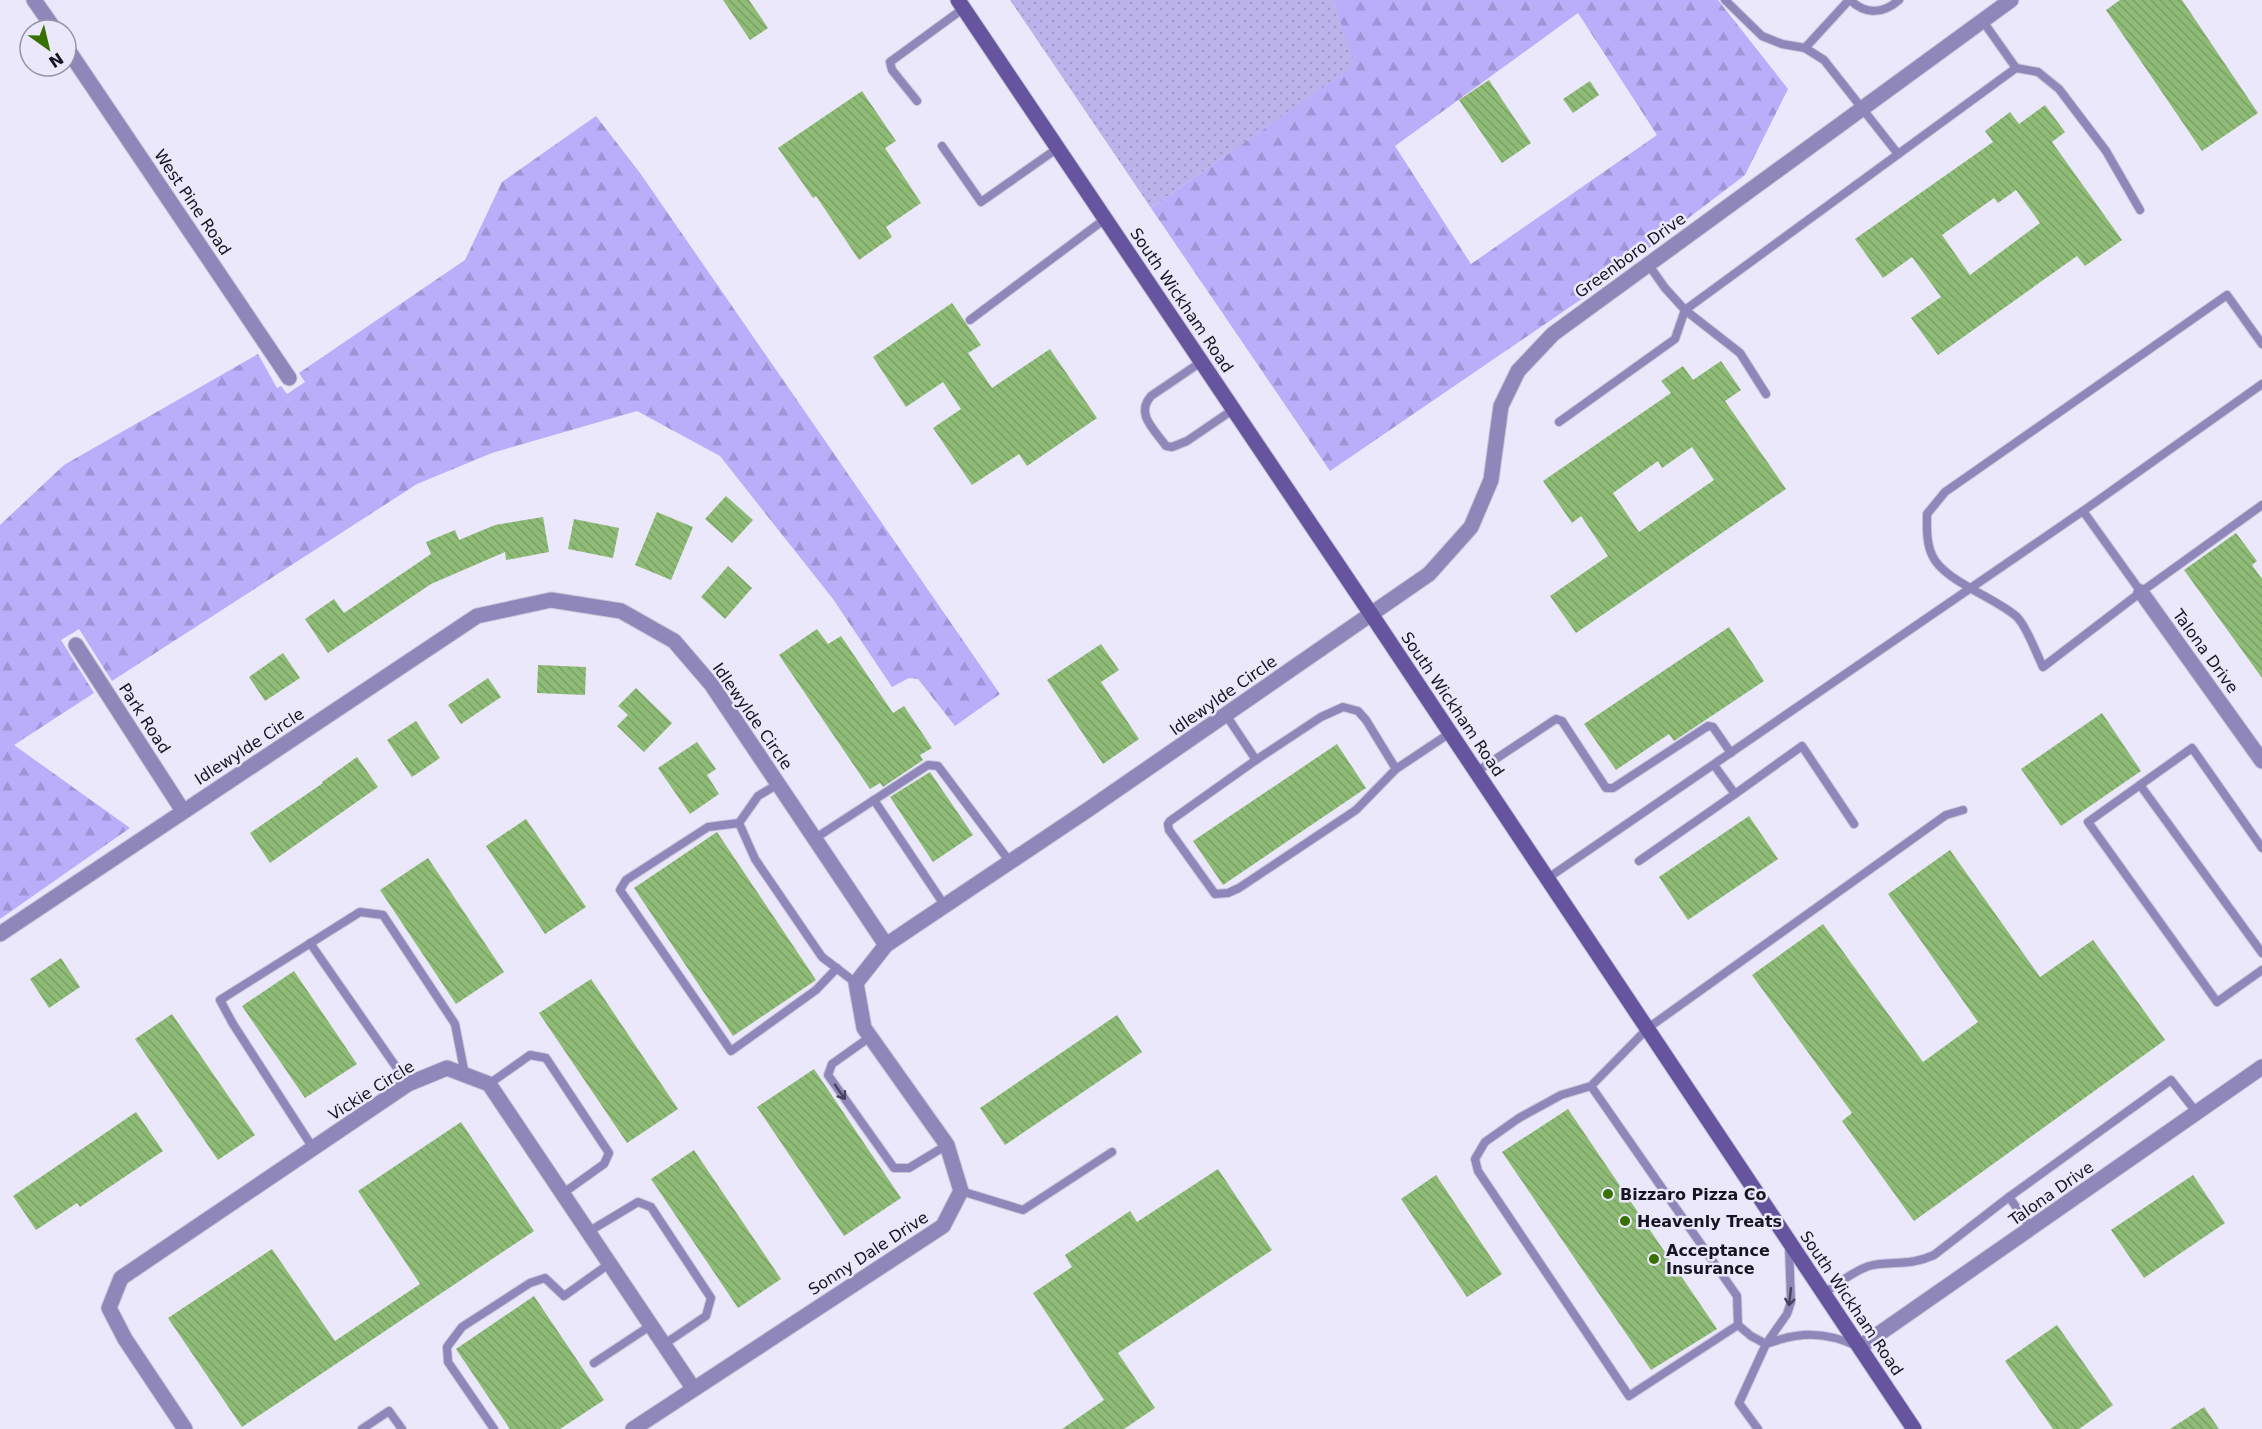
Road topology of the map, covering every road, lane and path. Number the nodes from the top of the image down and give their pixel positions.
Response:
1 (34, 0) edge
2 (1725, 0) edge
3 (1850, 0) edge
4 (1899, 0) edge
5 (2011, 0) edge
6 (961, 4) edge
7 (47, 18) edge
8 (1982, 20) junction
9 (1805, 48) junction
10 (78, 65) edge
11 (2016, 68) junction
12 (917, 101) dead end
13 (1863, 108) junction
14 (942, 146) dead end
15 (1058, 148) junction
16 (1898, 154) junction
17 (2140, 210) dead end
18 (1105, 219) junction
19 (1648, 264) junction
20 (1685, 310) junction
21 (970, 320) dead end
22 (2262, 344) edge
23 (1201, 362) junction
24 (289, 378) dead end
25 (2262, 384) edge
26 (1766, 394) dead end
27 (1234, 409) junction
28 (1559, 422) dead end
29 (2262, 505) edge
30 (2083, 511) junction
31 (1972, 587) junction
32 (2141, 592) junction
33 (1371, 614) junction
34 (76, 645) dead end
35 (1226, 715) junction
36 (1450, 733) junction
37 (1731, 753) junction
38 (1256, 760) junction
39 (2262, 761) edge
40 (1713, 765) junction
41 (1396, 769) junction
42 (1476, 771) junction
43 (778, 784) junction
44 (2140, 785) junction
45 (1735, 794) junction
46 (874, 800) junction
47 (1963, 810) dead end
48 (183, 811) junction
49 (739, 824) junction
50 (1854, 824) dead end
51 (814, 838) junction
52 (2262, 848) edge
53 (1639, 861) dead end
54 (1010, 862) junction
55 (1548, 878) junction
56 (945, 906) junction
57 (0, 933) edge
58 (310, 943) junction
59 (886, 945) junction
60 (2262, 953) edge
61 (837, 968) junction
62 (2262, 970) edge
63 (856, 983) junction
64 (1648, 1028) junction
65 (870, 1036) junction
66 (2262, 1068) edge
67 (466, 1076) junction
68 (408, 1084) junction
69 (489, 1084) junction
70 (1591, 1086) junction
71 (2197, 1113) junction
72 (946, 1145) junction
73 (313, 1148) junction
74 (1112, 1152) dead end
75 (961, 1191) junction
76 (562, 1194) junction
77 (2009, 1197) junction
78 (2031, 1228) junction
79 (588, 1232) junction
80 (1788, 1239) junction
81 (609, 1264) junction
82 (1824, 1293) junction
83 (1738, 1325) junction
84 (650, 1326) junction
85 (1766, 1344) junction
86 (663, 1345) junction
87 (1860, 1347) junction
88 (594, 1363) dead end
89 (693, 1388) junction
90 (185, 1429) edge
91 (362, 1429) edge
92 (402, 1429) edge
93 (494, 1429) edge
94 (633, 1429) edge
95 (1758, 1429) edge
96 (1914, 1429) edge

1 - 7 street
2 - 9 lane
3 - 4 lane
3 - 9 lane
5 - 8 street, Greenboro Drive
6 - 12 lane
6 - 15 main road, South Wickham Road
8 - 11 lane
8 - 13 street, Greenboro Drive
9 - 13 lane
10 - 24 street, West Pine Road
11 - 16 lane
11 - 17 lane
13 - 16 lane
13 - 19 street, Greenboro Drive
14 - 15 lane
15 - 18 main road, South Wickham Road
16 - 20 lane
18 - 21 lane
18 - 23 main road, South Wickham Road
19 - 20 lane
19 - 33 street, Greenboro Drive
20 - 26 lane
20 - 28 lane
22 - 31 lane
23 - 27 main road, South Wickham Road
23 - 27 lane
25 - 30 lane
27 - 33 main road, South Wickham Road
29 - 32 lane
30 - 31 lane
30 - 32 lane
31 - 32 lane
31 - 37 lane
32 - 39 street, Talona Drive
33 - 35 street, Idlewylde Circle
33 - 36 main road, South Wickham Road
34 - 48 street, Park Road
35 - 38 lane
35 - 54 street, Idlewylde Circle
36 - 41 lane
36 - 42 main road, South Wickham Road
37 - 40 lane
37 - 42 lane
38 - 41 lane
38 - 41 lane
40 - 45 lane
40 - 55 lane
42 - 55 main road, South Wickham Road
43 - 48 street, Idlewylde Circle
43 - 49 lane
43 - 51 street, Idlewylde Circle
44 - 52 lane
44 - 60 lane
44 - 62 lane
45 - 50 lane
45 - 53 lane
46 - 51 lane
46 - 54 lane
46 - 56 lane
47 - 64 lane
48 - 57 street, Idlewylde Circle
49 - 61 lane
49 - 61 lane
51 - 59 street, Idlewylde Circle
54 - 56 street, Idlewylde Circle
55 - 64 main road, South Wickham Road
56 - 59 street, Idlewylde Circle
58 - 67 lane
58 - 68 lane
58 - 73 lane
59 - 63 street
61 - 63 lane
63 - 65 street
64 - 70 lane
64 - 80 main road, South Wickham Road
65 - 72 street
65 -> 72 lane
66 - 71 street, Talona Drive
67 - 68 street, Vickie Circle
67 - 69 street, Vickie Circle
68 - 73 street, Vickie Circle
69 - 76 street
69 - 76 lane
70 - 83 lane
70 - 83 lane
71 - 77 lane
71 - 78 street, Talona Drive
72 - 75 street
73 - 90 street, Vickie Circle
74 - 75 lane
75 - 89 street, Sonny Dale Drive
76 - 79 street
77 - 78 lane
77 - 82 lane
78 - 87 street, Talona Drive
79 - 81 street
79 - 86 lane
80 - 82 main road, South Wickham Road
80 -> 85 lane
81 - 84 street
81 - 93 lane
82 - 87 main road, South Wickham Road
83 - 85 lane
84 - 86 street
84 - 88 lane
85 - 87 lane
85 - 95 lane
86 - 89 street
87 - 96 main road, South Wickham Road
89 - 94 street, Sonny Dale Drive
91 - 92 lane

